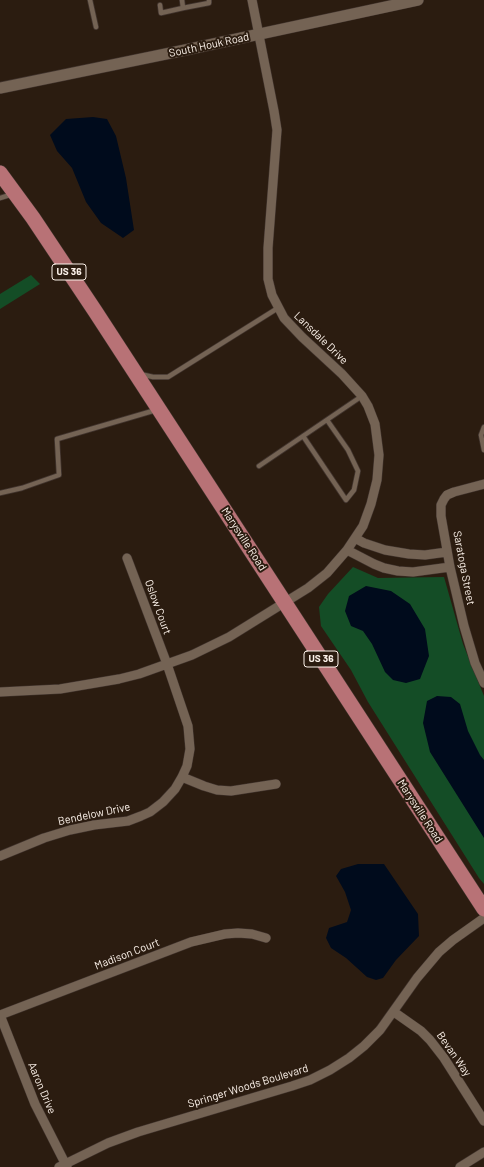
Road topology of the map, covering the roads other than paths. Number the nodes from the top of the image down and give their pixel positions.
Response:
1 (90, 0) edge
2 (182, 0) edge
3 (209, 0) edge
4 (252, 0) edge
5 (418, 0) edge
6 (160, 5) dead end
7 (183, 8) junction
8 (96, 27) dead end
9 (260, 34) junction
10 (0, 88) edge
11 (0, 173) edge
12 (15, 193) junction
13 (0, 198) edge
14 (278, 308) junction
15 (135, 373) junction
16 (362, 396) junction
17 (159, 409) junction
18 (327, 420) junction
19 (484, 427) edge
20 (303, 436) junction
21 (484, 450) edge
22 (259, 466) dead end
23 (484, 484) edge
24 (0, 493) edge
25 (355, 538) junction
26 (348, 550) junction
27 (447, 552) junction
28 (127, 558) dead end
29 (450, 567) junction
30 (284, 602) junction
31 (167, 664) junction
32 (484, 683) edge
33 (0, 692) edge
34 (182, 777) junction
35 (276, 784) dead end
36 (0, 856) edge
37 (484, 909) edge
38 (484, 918) edge
39 (266, 938) dead end
40 (394, 1012) junction
41 (0, 1015) edge
42 (484, 1121) edge
43 (484, 1152) edge
44 (64, 1166) edge
45 (460, 1167) edge

1 - 8 lane
2 - 7 lane
3 - 7 lane
4 - 9 street, Lansdale Drive
5 - 9 street, South Houk Road
6 - 7 lane
9 - 10 street, South Houk Road
9 - 14 street, Lansdale Drive
11 - 12 highway, Marysville Road / US 36
12 - 13 lane
12 - 15 highway, Marysville Road / US 36
14 - 15 lane
14 - 16 street, Lansdale Drive
15 - 17 highway, Marysville Road / US 36
16 - 18 lane
16 - 25 street, Lansdale Drive
17 - 24 lane
17 - 30 highway, Marysville Road / US 36
18 - 20 lane
18 - 20 lane
19 - 21 lane
20 - 22 lane
23 - 27 street, Saratoga Street
25 - 26 street, Lansdale Drive
25 - 27 street
26 - 29 street
26 - 30 street, Lansdale Drive
27 - 29 street, Saratoga Street
28 - 31 street, Oslow Court
29 - 32 street, Saratoga Street
30 - 31 street, Lansdale Drive
30 - 37 highway, Marysville Road / US 36
31 - 33 street, Lansdale Drive
31 - 34 street, Bendelow Drive
34 - 35 street
34 - 36 street, Bendelow Drive
38 - 40 street, Springer Woods Boulevard
39 - 41 street, Madison Court
40 - 42 street, Bevan Way
40 - 44 street, Springer Woods Boulevard
41 - 44 street, Aaron Drive
43 - 45 street

